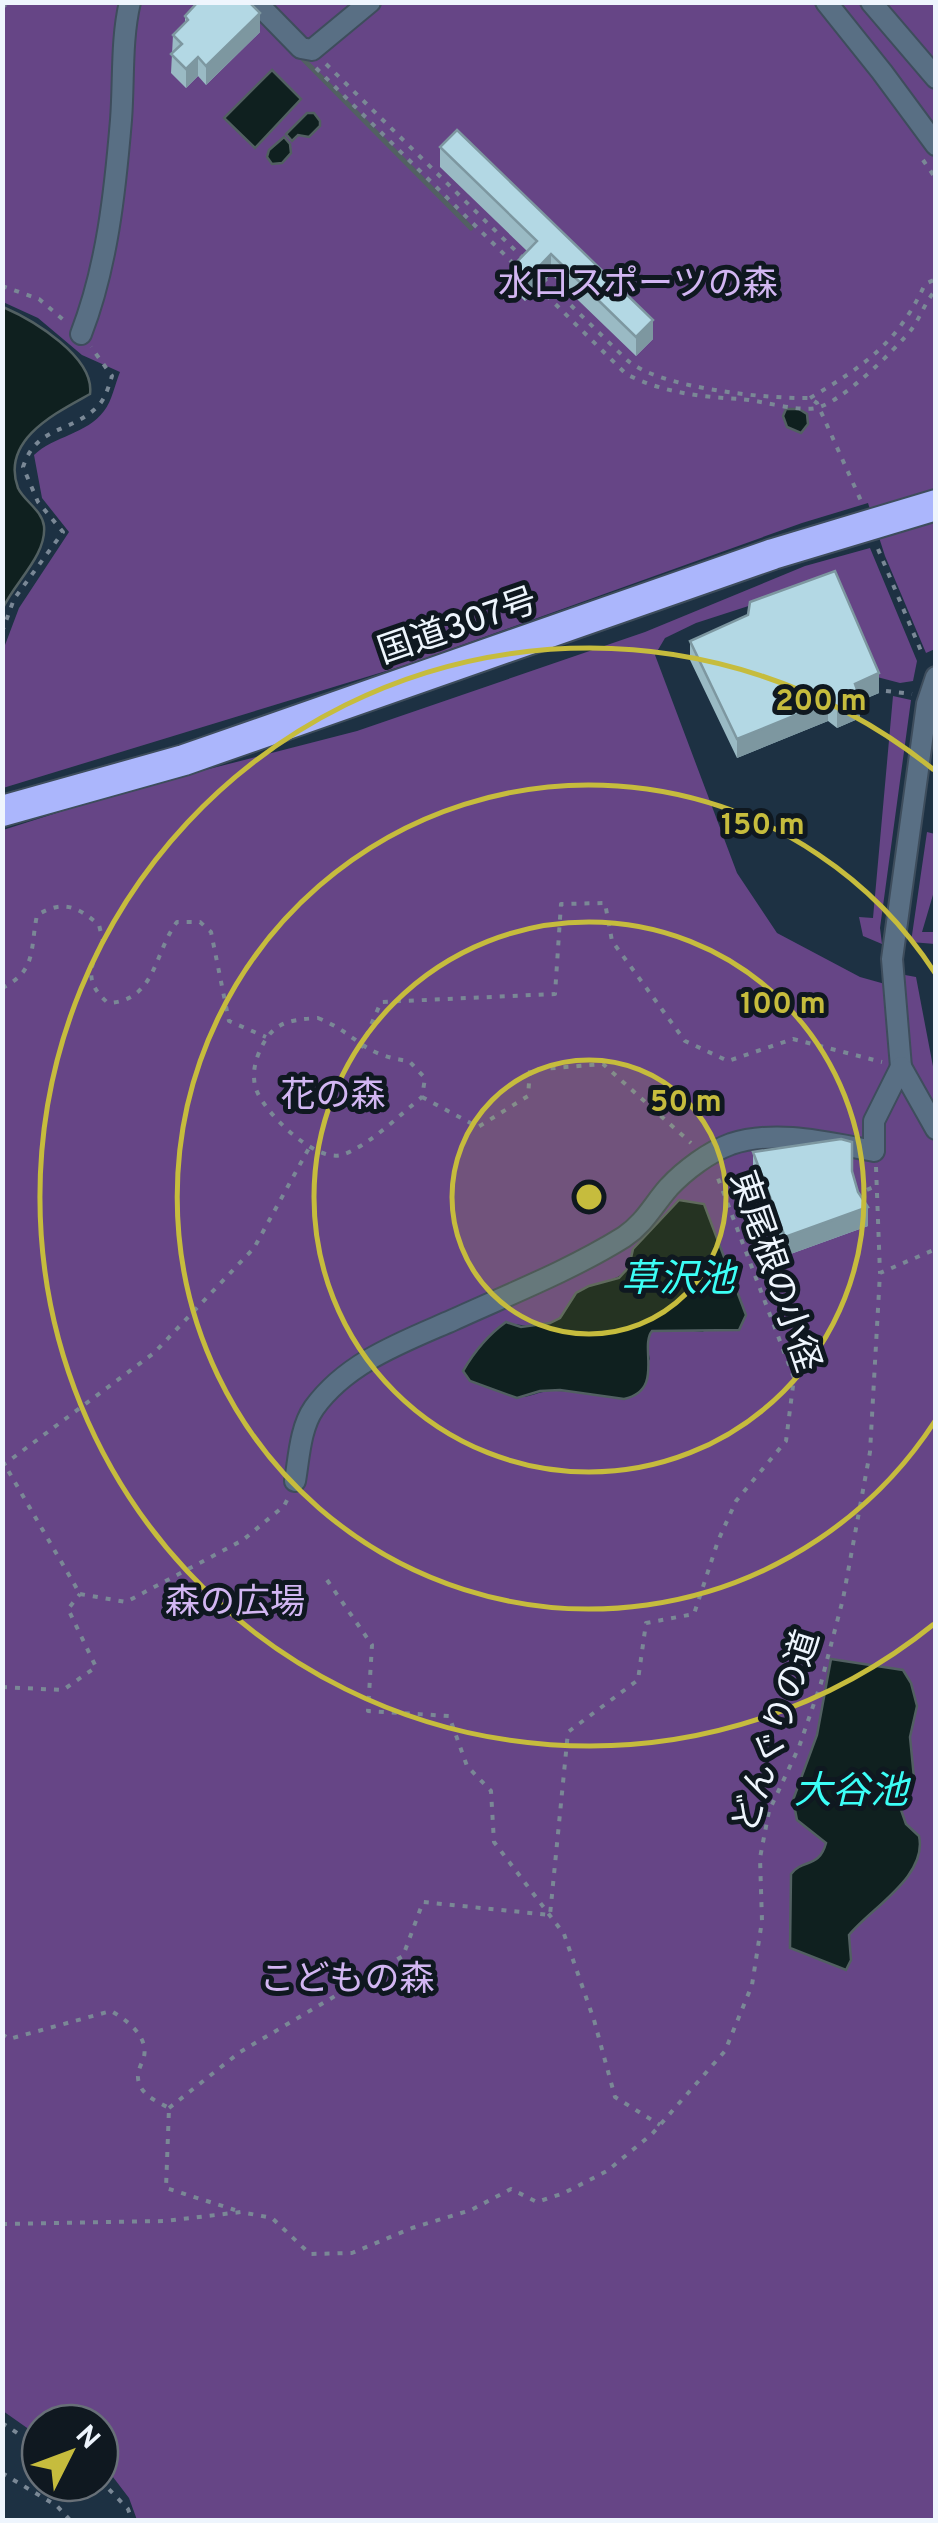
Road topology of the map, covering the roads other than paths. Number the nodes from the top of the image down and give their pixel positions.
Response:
1 (130, 2) edge
2 (256, 2) edge
3 (370, 2) edge
4 (826, 2) edge
5 (871, 2) edge
6 (936, 78) edge
7 (936, 145) edge
8 (81, 334) road end
9 (936, 506) edge
10 (936, 677) edge
11 (2, 811) edge
12 (901, 1067) junction
13 (936, 1129) edge
14 (295, 1481) road end

1 - 8 street
2 - 3 street
4 - 7 street
5 - 6 street
9 - 11 highway, 国道307号
10 - 12 street
12 - 13 street
12 - 14 street

